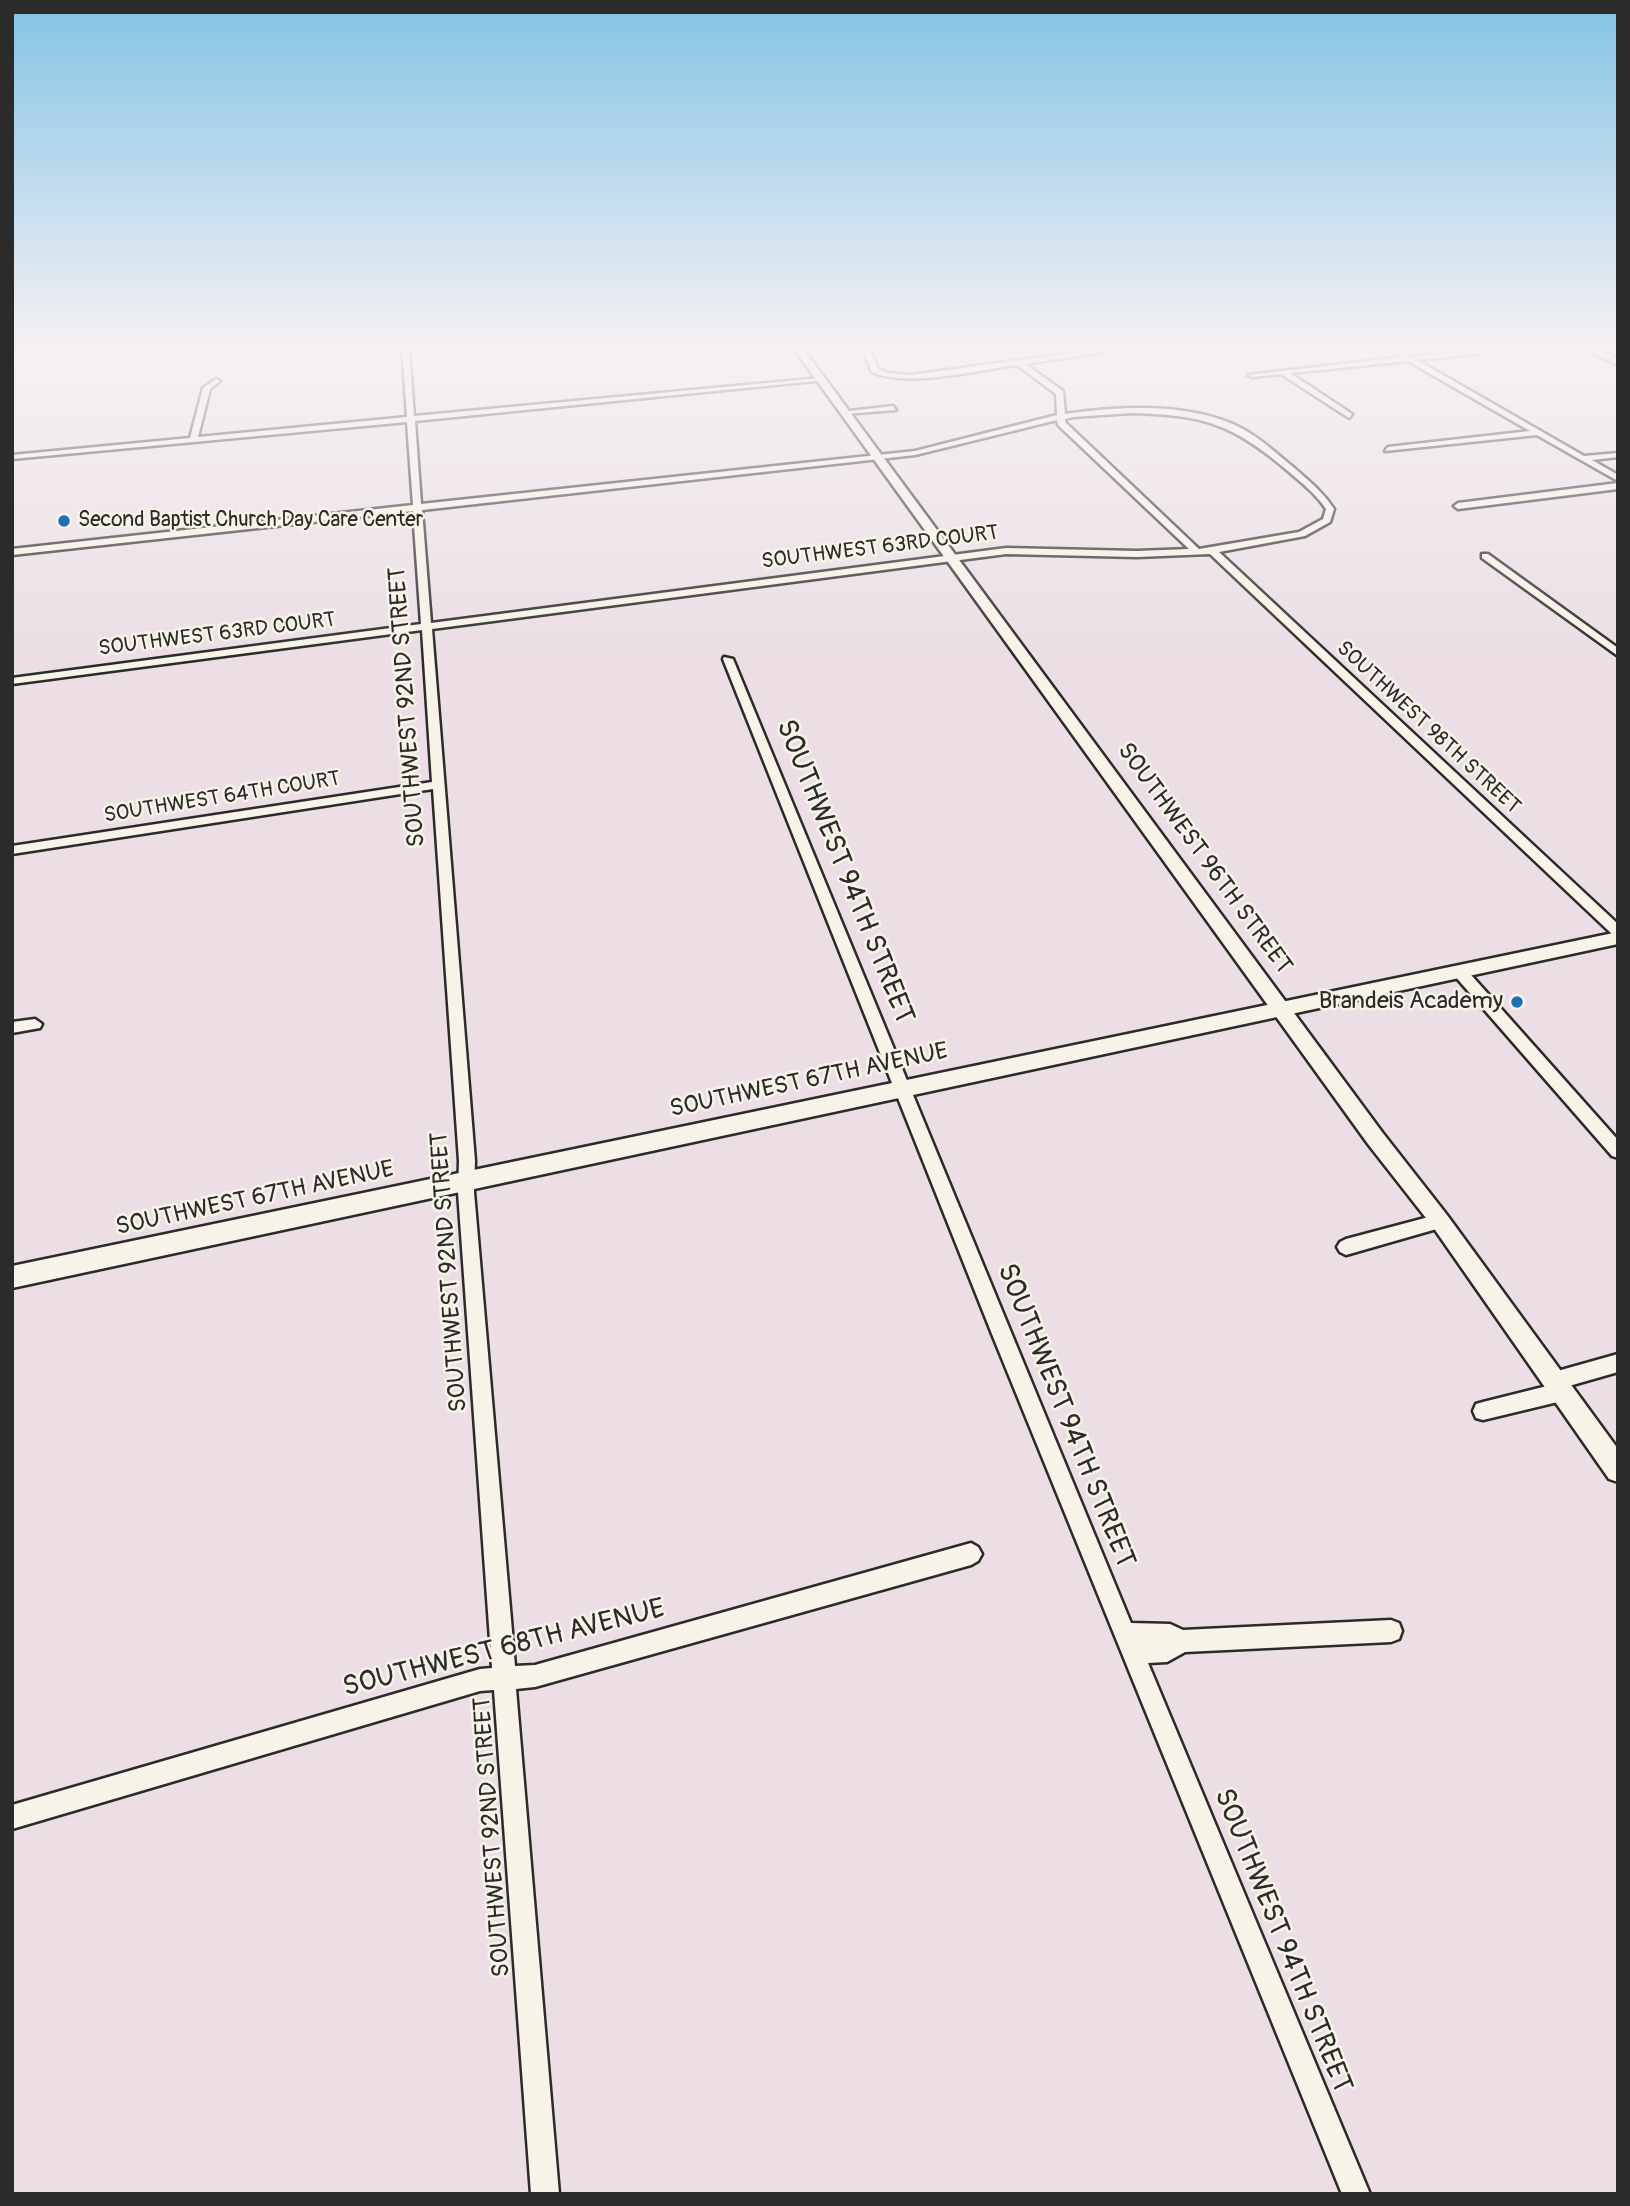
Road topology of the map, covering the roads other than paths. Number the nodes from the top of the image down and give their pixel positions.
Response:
1 (98, 449) edge
2 (413, 449) edge
3 (871, 449) edge
4 (936, 449) edge
5 (1092, 449) edge
6 (1264, 449) edge
7 (1565, 449) edge
8 (1618, 455) edge
9 (12, 457) edge
10 (877, 457) junction
11 (1583, 459) junction
12 (1618, 480) edge
13 (1618, 486) edge
14 (1458, 506) dead end
15 (418, 508) junction
16 (1212, 551) junction
17 (12, 552) edge
18 (1197, 552) junction
19 (1485, 556) dead end
20 (951, 558) junction
21 (427, 625) junction
22 (1618, 653) edge
23 (727, 659) dead end
24 (74, 670) junction
25 (12, 675) edge
26 (12, 681) edge
27 (438, 785) junction
28 (12, 850) edge
29 (1618, 932) edge
30 (1618, 939) edge
31 (1459, 971) junction
32 (1281, 1008) junction
33 (35, 1024) dead end
34 (12, 1028) edge
35 (901, 1088) junction
36 (1618, 1151) edge
37 (467, 1181) junction
38 (1440, 1221) junction
39 (1346, 1247) dead end
40 (12, 1277) edge
41 (1618, 1363) edge
42 (1558, 1386) junction
43 (1483, 1411) dead end
44 (1618, 1470) edge
45 (971, 1554) dead end
46 (1391, 1631) dead end
47 (1129, 1644) junction
48 (506, 1678) junction
49 (12, 1818) edge
50 (545, 2194) edge
51 (1356, 2194) edge

1 - 9 street
2 - 15 street, SOUTHWEST 92ND STREET
3 - 10 street, SOUTHWEST 96TH STREET
4 - 10 street
5 - 18 street
6 - 16 street, SOUTHWEST 63RD COURT
7 - 11 street
8 - 11 street
10 - 15 street
10 - 20 street, SOUTHWEST 96TH STREET
11 - 12 street
13 - 14 street
15 - 17 street
15 - 21 street, SOUTHWEST 92ND STREET
16 - 18 street, SOUTHWEST 63RD COURT
16 - 29 street, SOUTHWEST 98TH STREET
18 - 20 street, SOUTHWEST 63RD COURT
19 - 22 street
20 - 21 street, SOUTHWEST 63RD COURT
20 - 32 street, SOUTHWEST 96TH STREET
21 - 24 street, SOUTHWEST 63RD COURT
21 - 27 street, SOUTHWEST 92ND STREET
23 - 35 street, SOUTHWEST 94TH STREET
24 - 25 street, SOUTHWEST 63RD COURT
24 - 26 street, SOUTHWEST 63RD COURT
27 - 28 street, SOUTHWEST 64TH COURT
27 - 37 street, SOUTHWEST 92ND STREET
30 - 31 main road, SOUTHWEST 67TH AVENUE
31 - 32 main road, SOUTHWEST 67TH AVENUE
31 - 36 street
32 - 35 main road, SOUTHWEST 67TH AVENUE
32 - 38 street, SOUTHWEST 96TH STREET
33 - 34 street
35 - 37 main road, SOUTHWEST 67TH AVENUE
35 - 47 street, SOUTHWEST 94TH STREET
37 - 40 main road, SOUTHWEST 67TH AVENUE
37 - 48 street, SOUTHWEST 92ND STREET
38 - 39 street
38 - 42 street, SOUTHWEST 96TH STREET
41 - 42 street
42 - 43 street
42 - 44 street, SOUTHWEST 96TH STREET
45 - 48 street, SOUTHWEST 68TH AVENUE
46 - 47 street
47 - 51 street, SOUTHWEST 94TH STREET
48 - 49 street, SOUTHWEST 68TH AVENUE
48 - 50 street, SOUTHWEST 92ND STREET

